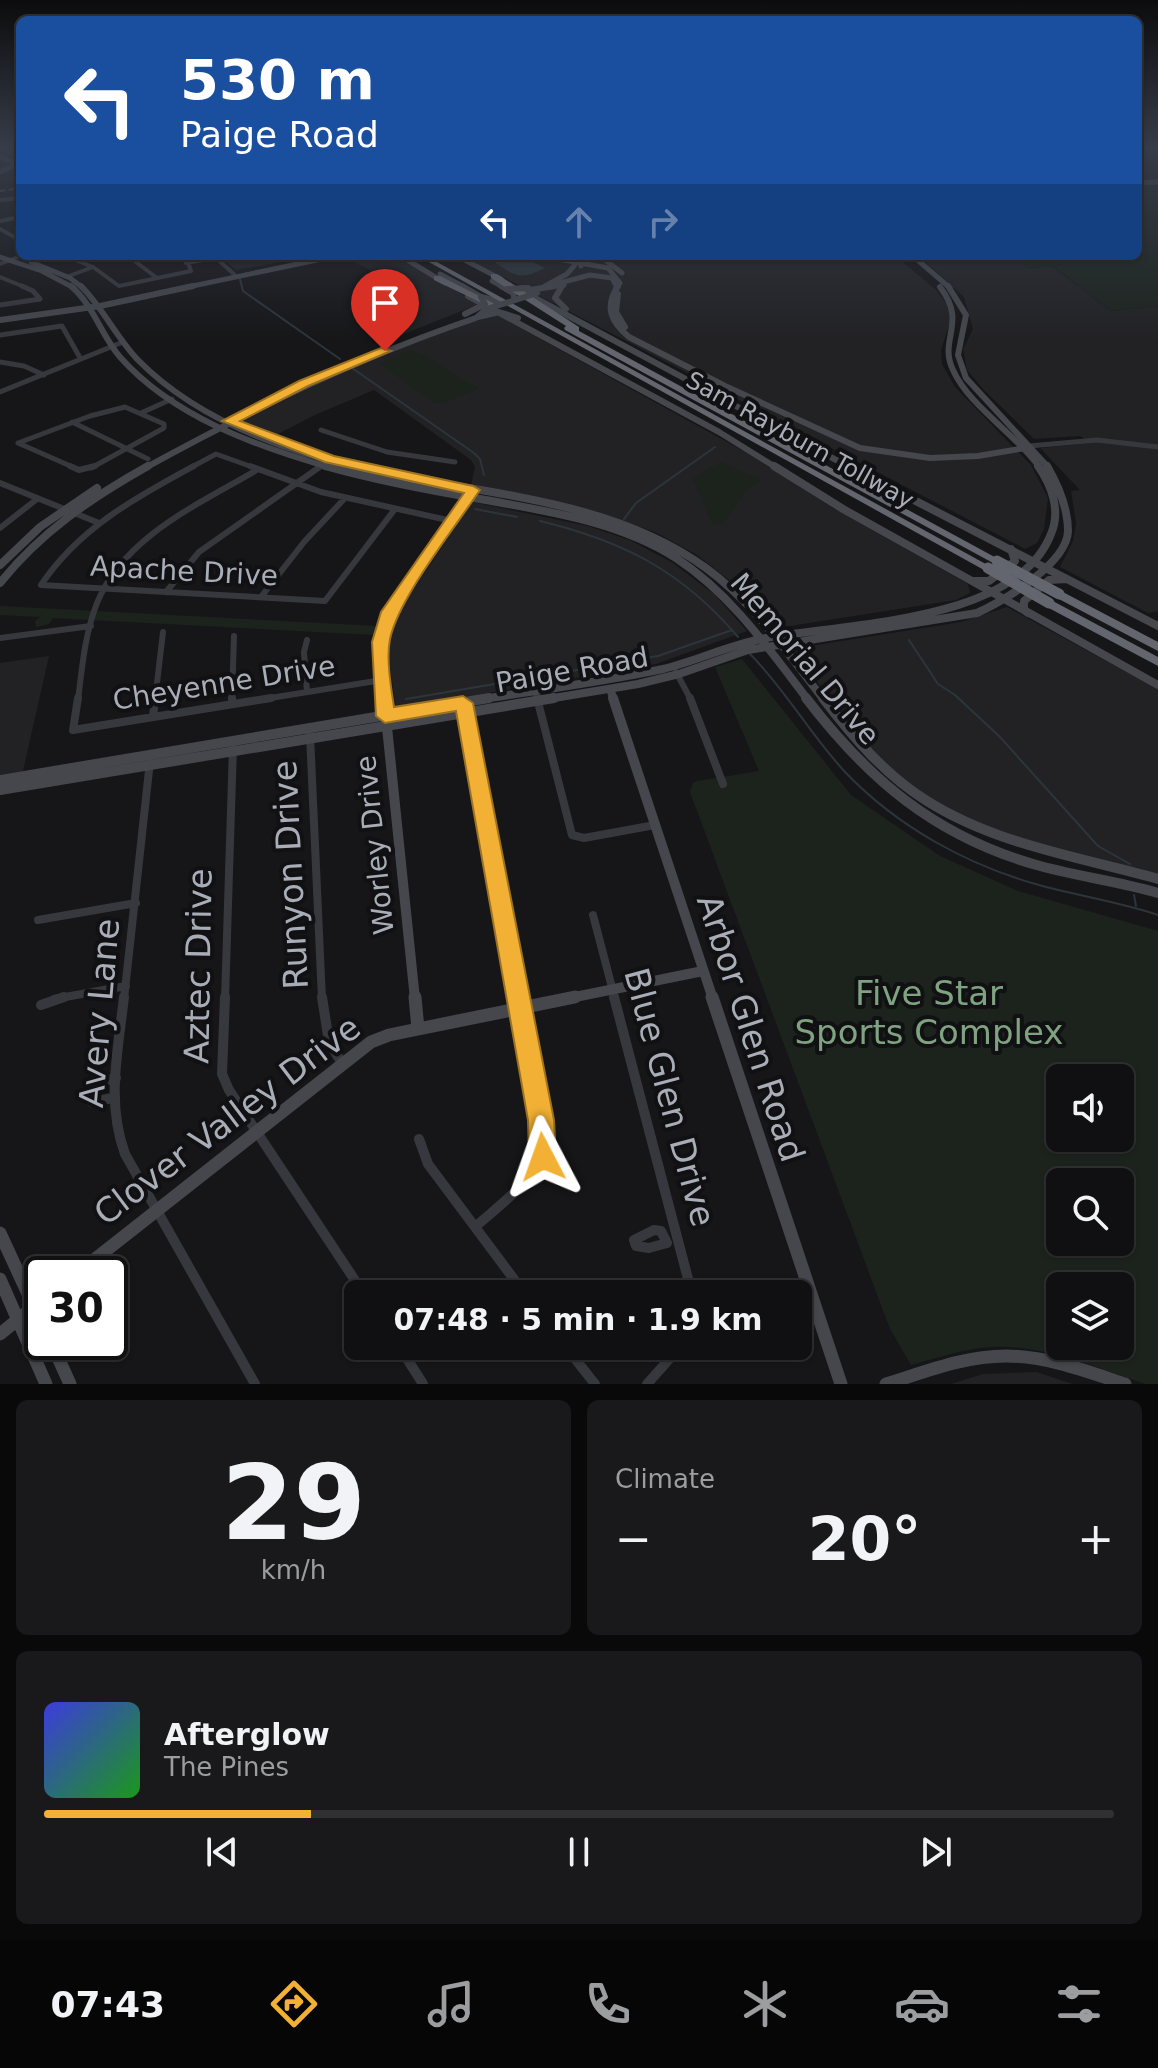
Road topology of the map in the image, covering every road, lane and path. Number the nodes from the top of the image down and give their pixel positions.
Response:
1 (0, 257) edge
2 (16, 258) edge
3 (10, 260) junction
4 (30, 260) edge
5 (75, 260) edge
6 (133, 260) edge
7 (200, 260) edge
8 (218, 260) edge
9 (301, 260) edge
10 (315, 260) edge
11 (408, 260) edge
12 (414, 260) edge
13 (428, 260) edge
14 (442, 260) edge
15 (456, 260) edge
16 (464, 260) edge
17 (556, 260) edge
18 (578, 260) edge
19 (607, 260) edge
20 (910, 260) edge
21 (917, 260) edge
22 (186, 263) joint
23 (0, 264) edge
24 (601, 265) junction
25 (93, 267) junction
26 (235, 275) junction
27 (69, 276) junction
28 (624, 276) junction
29 (0, 277) edge
30 (560, 277) junction
31 (157, 278) junction
32 (437, 278) junction
33 (496, 280) junction
34 (567, 283) junction
35 (616, 286) junction
36 (543, 288) junction
37 (507, 289) junction
38 (531, 291) junction
39 (481, 297) junction
40 (514, 297) junction
41 (504, 303) junction
42 (98, 304) junction
43 (0, 305) edge
44 (88, 306) junction
45 (484, 310) junction
46 (464, 314) junction
47 (475, 318) junction
48 (518, 318) junction
49 (0, 320) edge
50 (590, 329) junction
51 (560, 333) junction
52 (0, 335) edge
53 (406, 340) junction
54 (123, 342) junction
55 (110, 345) junction
56 (598, 345) junction
57 (576, 351) junction
58 (79, 356) junction
59 (0, 362) edge
60 (44, 375) junction
61 (169, 385) junction
62 (157, 389) junction
63 (704, 390) junction
64 (0, 392) edge
65 (172, 399) junction
66 (672, 406) junction
67 (141, 413) junction
68 (72, 422) junction
69 (221, 422) junction
70 (321, 430) dead end
71 (1024, 446) junction
72 (1158, 447) edge
73 (128, 448) junction
74 (148, 459) junction
75 (330, 459) junction
76 (455, 462) dead end
77 (322, 465) junction
78 (255, 471) junction
79 (822, 477) junction
80 (0, 483) edge
81 (298, 485) junction
82 (470, 494) junction
83 (345, 498) junction
84 (37, 499) junction
85 (395, 509) junction
86 (1056, 510) junction
87 (66, 512) junction
88 (916, 516) junction
89 (452, 521) junction
90 (99, 523) junction
91 (0, 528) edge
92 (1068, 534) junction
93 (1011, 548) junction
94 (1045, 549) junction
95 (684, 558) junction
96 (1035, 560) junction
97 (993, 564) junction
98 (1050, 564) junction
99 (0, 565) edge
100 (967, 579) junction
101 (0, 583) edge
102 (1077, 583) junction
103 (104, 589) junction
104 (166, 592) junction
105 (992, 593) junction
106 (261, 597) junction
107 (1054, 598) junction
108 (1005, 600) junction
109 (973, 602) junction
110 (1028, 614) junction
111 (882, 624) junction
112 (91, 626) junction
113 (1158, 626) edge
114 (1094, 627) junction
115 (163, 632) dead end
116 (234, 636) dead end
117 (0, 638) edge
118 (307, 640) dead end
119 (778, 641) junction
120 (765, 643) junction
121 (1158, 647) edge
122 (1158, 662) edge
123 (1158, 669) edge
124 (676, 671) junction
125 (382, 680) junction
126 (1158, 685) edge
127 (610, 689) junction
128 (307, 692) junction
129 (537, 696) junction
130 (232, 704) junction
131 (464, 708) junction
132 (153, 717) junction
133 (386, 720) junction
134 (310, 734) junction
135 (233, 746) junction
136 (873, 758) junction
137 (150, 760) junction
138 (861, 764) junction
139 (0, 780) edge
140 (13, 783) junction
141 (723, 784) dead end
142 (0, 790) edge
143 (655, 825) junction
144 (1115, 867) junction
145 (1158, 879) edge
146 (1118, 881) junction
147 (1158, 893) edge
148 (136, 903) junction
149 (593, 915) dead end
150 (38, 920) dead end
151 (703, 971) junction
152 (126, 986) junction
153 (614, 989) junction
154 (41, 1005) dead end
155 (520, 1008) junction
156 (418, 1029) junction
157 (342, 1063) junction
158 (116, 1078) junction
159 (113, 1098) junction
160 (256, 1131) junction
161 (419, 1139) dead end
162 (158, 1210) junction
163 (475, 1227) junction
164 (0, 1233) edge
165 (99, 1256) edge
166 (24, 1278) edge
167 (0, 1279) edge
168 (355, 1280) edge
169 (515, 1280) edge
170 (687, 1280) edge
171 (24, 1315) edge
172 (18, 1320) junction
173 (0, 1334) edge
174 (59, 1360) edge
175 (408, 1360) edge
176 (576, 1360) edge
177 (668, 1360) edge
178 (46, 1384) edge
179 (70, 1384) edge
180 (255, 1384) edge
181 (423, 1384) edge
182 (595, 1384) edge
183 (647, 1384) edge
184 (841, 1384) edge
185 (886, 1384) edge
186 (1125, 1384) edge

1 - 3 main road, Memorial Drive
2 - 3 street
3 - 23 street
3 - 44 main road, Memorial Drive
4 - 27 main road, Memorial Drive
5 - 25 street
6 - 31 street
7 - 22 street
8 - 26 street
9 - 26 main road
10 - 26 main road
11 - 32 main road
12 - 39 main road
13 - 51 highway, Sam Rayburn Tollway
14 - 56 highway, Sam Rayburn Tollway
15 - 33 main road
16 - 33 main road
17 - 24 main road
18 - 30 main road
18 - 34 main road
19 - 28 main road
20 - 71 main road
21 - 71 main road
22 - 31 street
24 - 28 main road
24 - 35 main road
25 - 27 street
25 - 31 street
26 - 42 main road
27 - 42 main road, Memorial Drive
28 - 71 main road
29 - 43 street
30 - 36 main road
30 - 38 main road
32 - 51 highway
32 - 66 main road
33 - 37 main road, bridge
33 - 50 main road
33 - 56 highway
34 - 35 main road
34 - 36 main road
34 - 50 main road
35 - 71 main road
36 - 38 main road
37 - 38 main road, bridge
37 - 40 main road, bridge
38 - 40 main road, bridge
38 - 41 main road, bridge
39 - 41 main road, bridge
39 - 46 main road, bridge
40 - 41 main road, bridge
41 - 45 main road, bridge
41 - 48 main road, bridge
42 - 44 main road
42 - 54 main road, Memorial Drive
44 - 49 main road
44 - 55 main road, Memorial Drive
45 - 46 main road, bridge
45 - 47 main road, bridge
46 - 53 main road
47 - 48 main road, bridge
47 - 53 main road
48 - 57 main road
50 - 63 main road
51 - 79 highway, Sam Rayburn Tollway
52 - 58 street
53 - 69 main road
54 - 55 street
54 - 61 main road, Memorial Drive
55 - 58 street
55 - 62 main road, Memorial Drive
56 - 88 highway, Sam Rayburn Tollway
57 - 66 main road
57 - 79 highway
58 - 60 street
59 - 60 street
60 - 64 street
61 - 62 main road
61 - 69 main road, Memorial Drive
62 - 65 main road, Memorial Drive
63 - 88 highway
63 - 93 main road
65 - 67 street
65 - 69 main road, Memorial Drive
66 - 100 main road
67 - 68 street
67 - 73 street
68 - 73 street
68 - 73 street
69 - 74 main road
69 - 75 main road, Memorial Drive
69 - 77 main road, Memorial Drive
69 - 87 main road
70 - 76 street
71 - 72 street
71 - 86 main road
71 - 92 main road
73 - 74 street
74 - 87 main road
75 - 77 street
75 - 82 main road, Memorial Drive
77 - 81 street
77 - 82 main road, Memorial Drive
78 - 81 street
78 - 90 street
78 - 103 street
79 - 97 highway, Sam Rayburn Tollway
80 - 84 street
81 - 83 street
81 - 104 street
82 - 89 main road, Worley Drive
82 - 95 main road, Memorial Drive
83 - 85 street
83 - 106 street
84 - 87 street
84 - 91 street
85 - 89 street
85 - 106 street, Apache Drive
86 - 92 main road
86 - 94 main road
87 - 90 street
87 - 99 main road
87 - 101 main road
88 - 97 highway, Sam Rayburn Tollway
89 - 125 main road, Worley Drive
90 - 103 street, Apache Drive
92 - 98 main road
93 - 94 main road
93 - 96 main road
93 - 100 main road
94 - 96 main road, Paige Road
95 - 119 main road, Memorial Drive
95 - 120 main road, Memorial Drive
96 - 98 main road
96 - 105 main road, Paige Road
97 - 107 highway, Sam Rayburn Tollway, bridge
98 - 102 main road
98 - 108 main road, Paige Road
100 - 105 main road
100 - 109 main road
102 - 110 main road
102 - 113 main road
103 - 104 street, Apache Drive
103 - 112 street
104 - 106 street, Apache Drive
105 - 108 main road
105 - 109 main road, Paige Road
107 - 114 highway, Sam Rayburn Tollway
107 - 121 highway, Sam Rayburn Tollway
108 - 110 main road
108 - 111 main road, Paige Road
109 - 111 main road, Paige Road
110 - 126 main road
111 - 119 main road, Paige Road
112 - 117 street
112 - 132 street, Cheyenne Drive
114 - 122 highway, Sam Rayburn Tollway
114 - 123 highway
115 - 132 street
116 - 130 street
118 - 128 street
119 - 120 main road, Paige Road
119 - 136 main road, Memorial Drive
120 - 124 main road, Paige Road
120 - 138 main road, Memorial Drive
124 - 127 main road, Paige Road
124 - 129 main road, Paige Road
124 - 141 street
125 - 128 street, Cheyenne Drive
125 - 133 main road, Worley Drive
127 - 129 main road, Paige Road
127 - 143 main road, Arbor Glen Road
128 - 130 street, Cheyenne Drive
129 - 131 main road, Paige Road
129 - 143 street
130 - 132 street, Cheyenne Drive
131 - 133 main road, Paige Road
131 - 155 street
133 - 134 main road, Paige Road
133 - 156 main road, Worley Drive
134 - 135 main road, Paige Road
134 - 157 street, Runyon Drive
135 - 137 main road, Paige Road
135 - 160 street, Aztec Drive
136 - 138 main road
136 - 144 main road, Memorial Drive
137 - 140 main road, Paige Road
137 - 148 street, Avery Lane
138 - 146 main road, Memorial Drive
139 - 140 main road, Paige Road
140 - 142 main road, Paige Road
143 - 151 main road, Arbor Glen Road
144 - 145 main road, Memorial Drive
144 - 146 main road
146 - 147 main road, Memorial Drive
148 - 150 street
148 - 152 street, Avery Lane
149 - 153 street, Blue Glen Drive
151 - 153 main road, Clover Valley Drive
151 - 184 main road, Arbor Glen Road
152 - 154 street
152 - 158 street, Avery Lane
153 - 155 main road, Clover Valley Drive
153 - 170 street, Blue Glen Drive
155 - 156 main road, Clover Valley Drive
155 - 163 street
156 - 157 main road, Clover Valley Drive
157 - 160 main road, Clover Valley Drive
158 - 159 street, Avery Lane
158 - 159 street
159 - 162 street, Avery Lane
160 - 162 main road, Clover Valley Drive
160 - 168 street, Aztec Drive
161 - 163 street
162 - 165 main road, Clover Valley Drive
162 - 180 street, Avery Lane
163 - 169 street
164 - 166 main road
167 - 172 main road
171 - 172 main road
172 - 173 main road
172 - 178 main road
174 - 179 main road
175 - 181 street
176 - 182 street
177 - 183 street
185 - 186 main road

